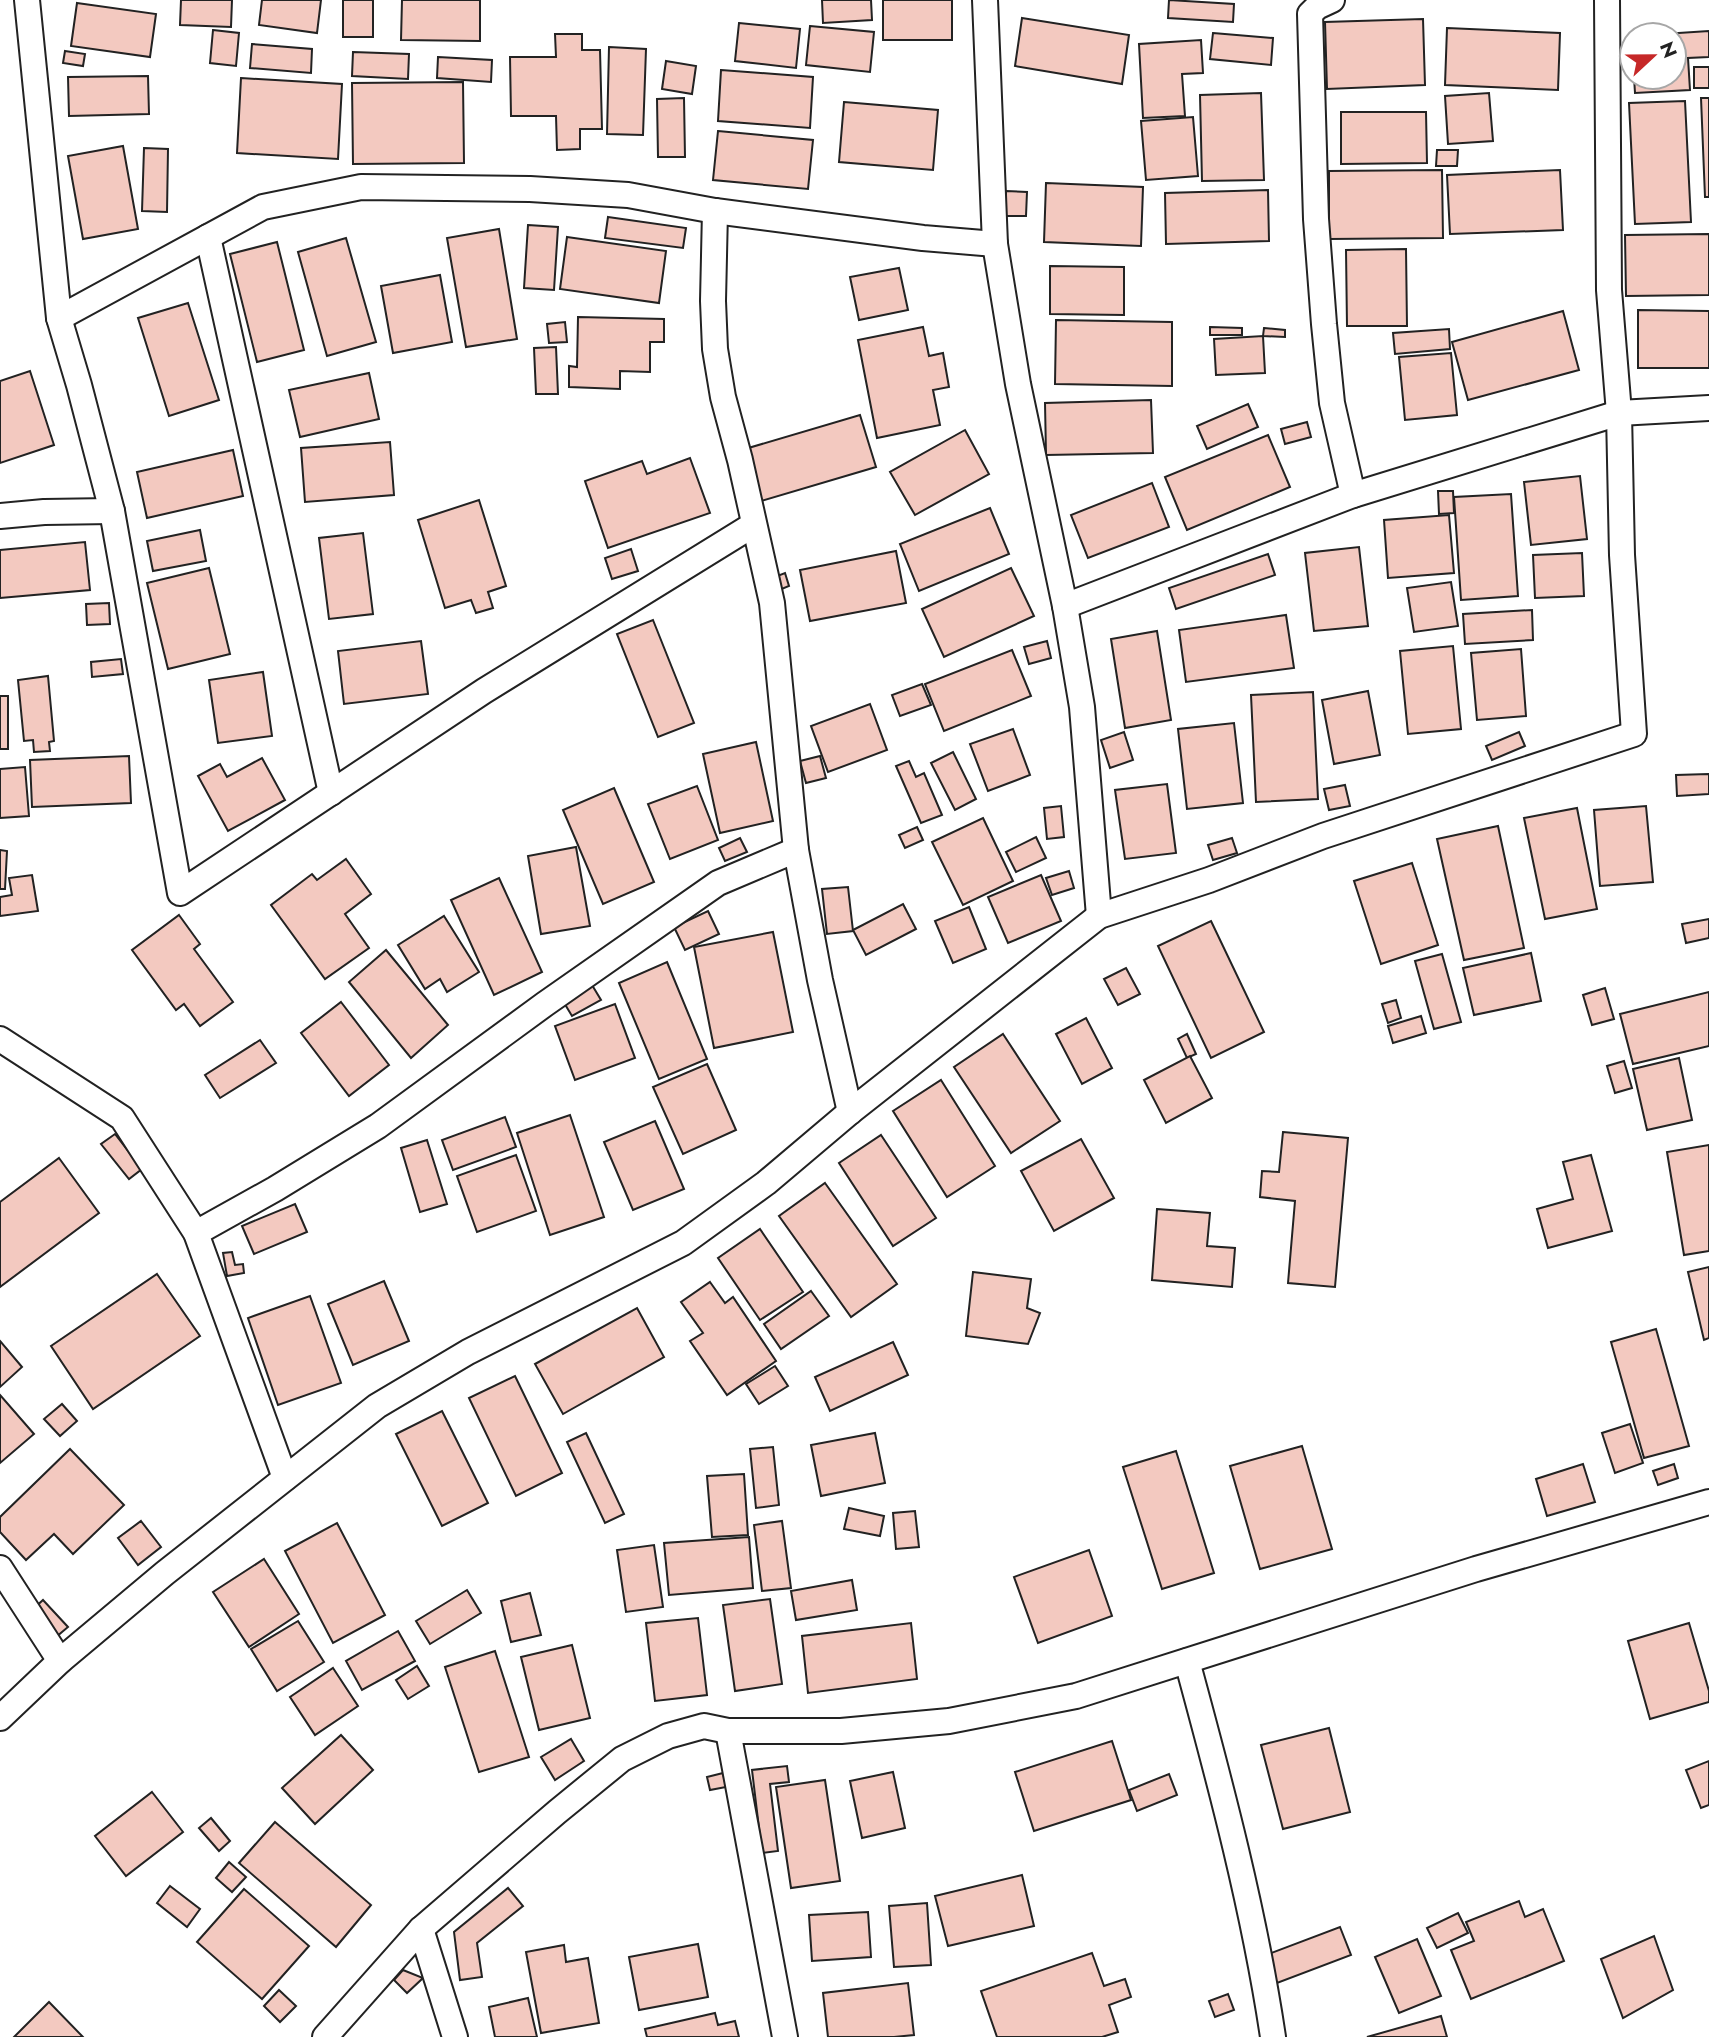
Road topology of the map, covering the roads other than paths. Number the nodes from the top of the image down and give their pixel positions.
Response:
1 (27, 0) edge
2 (985, 0) edge
3 (1332, 0) edge
4 (1606, 0) edge
5 (715, 211) junction
6 (208, 237) junction
7 (995, 244) junction
8 (59, 318) junction
9 (1709, 408) edge
10 (1619, 413) junction
11 (1353, 495) junction
12 (113, 511) junction
13 (0, 516) edge
14 (753, 525) junction
15 (1065, 606) junction
16 (331, 793) junction
17 (796, 850) junction
18 (1099, 916) junction
19 (0, 1039) edge
20 (850, 1112) junction
21 (197, 1233) junction
22 (285, 1478) junction
23 (1709, 1502) edge
24 (0, 1568) edge
25 (60, 1661) junction
26 (1187, 1661) junction
27 (0, 1718) edge
28 (728, 1731) junction
29 (421, 1929) junction
30 (325, 2037) edge
31 (455, 2037) edge
32 (785, 2037) edge
33 (1273, 2037) edge

1 - 8 street
2 - 7 street
3 - 11 street
4 - 10 street
5 - 6 street
5 - 7 street
5 - 14 street
6 - 8 street
6 - 16 street
7 - 15 street
8 - 12 street
9 - 10 street
10 - 11 street
10 - 18 street
11 - 15 street
12 - 13 street
12 - 16 street
14 - 16 street
14 - 17 street
15 - 18 street
17 - 20 street
17 - 21 street
18 - 20 street
19 - 21 street
20 - 22 street
21 - 22 street
22 - 25 street
23 - 26 street
24 - 25 street
25 - 27 street
26 - 28 street
26 - 33 street
28 - 29 street
28 - 32 street
29 - 30 street
29 - 31 street

